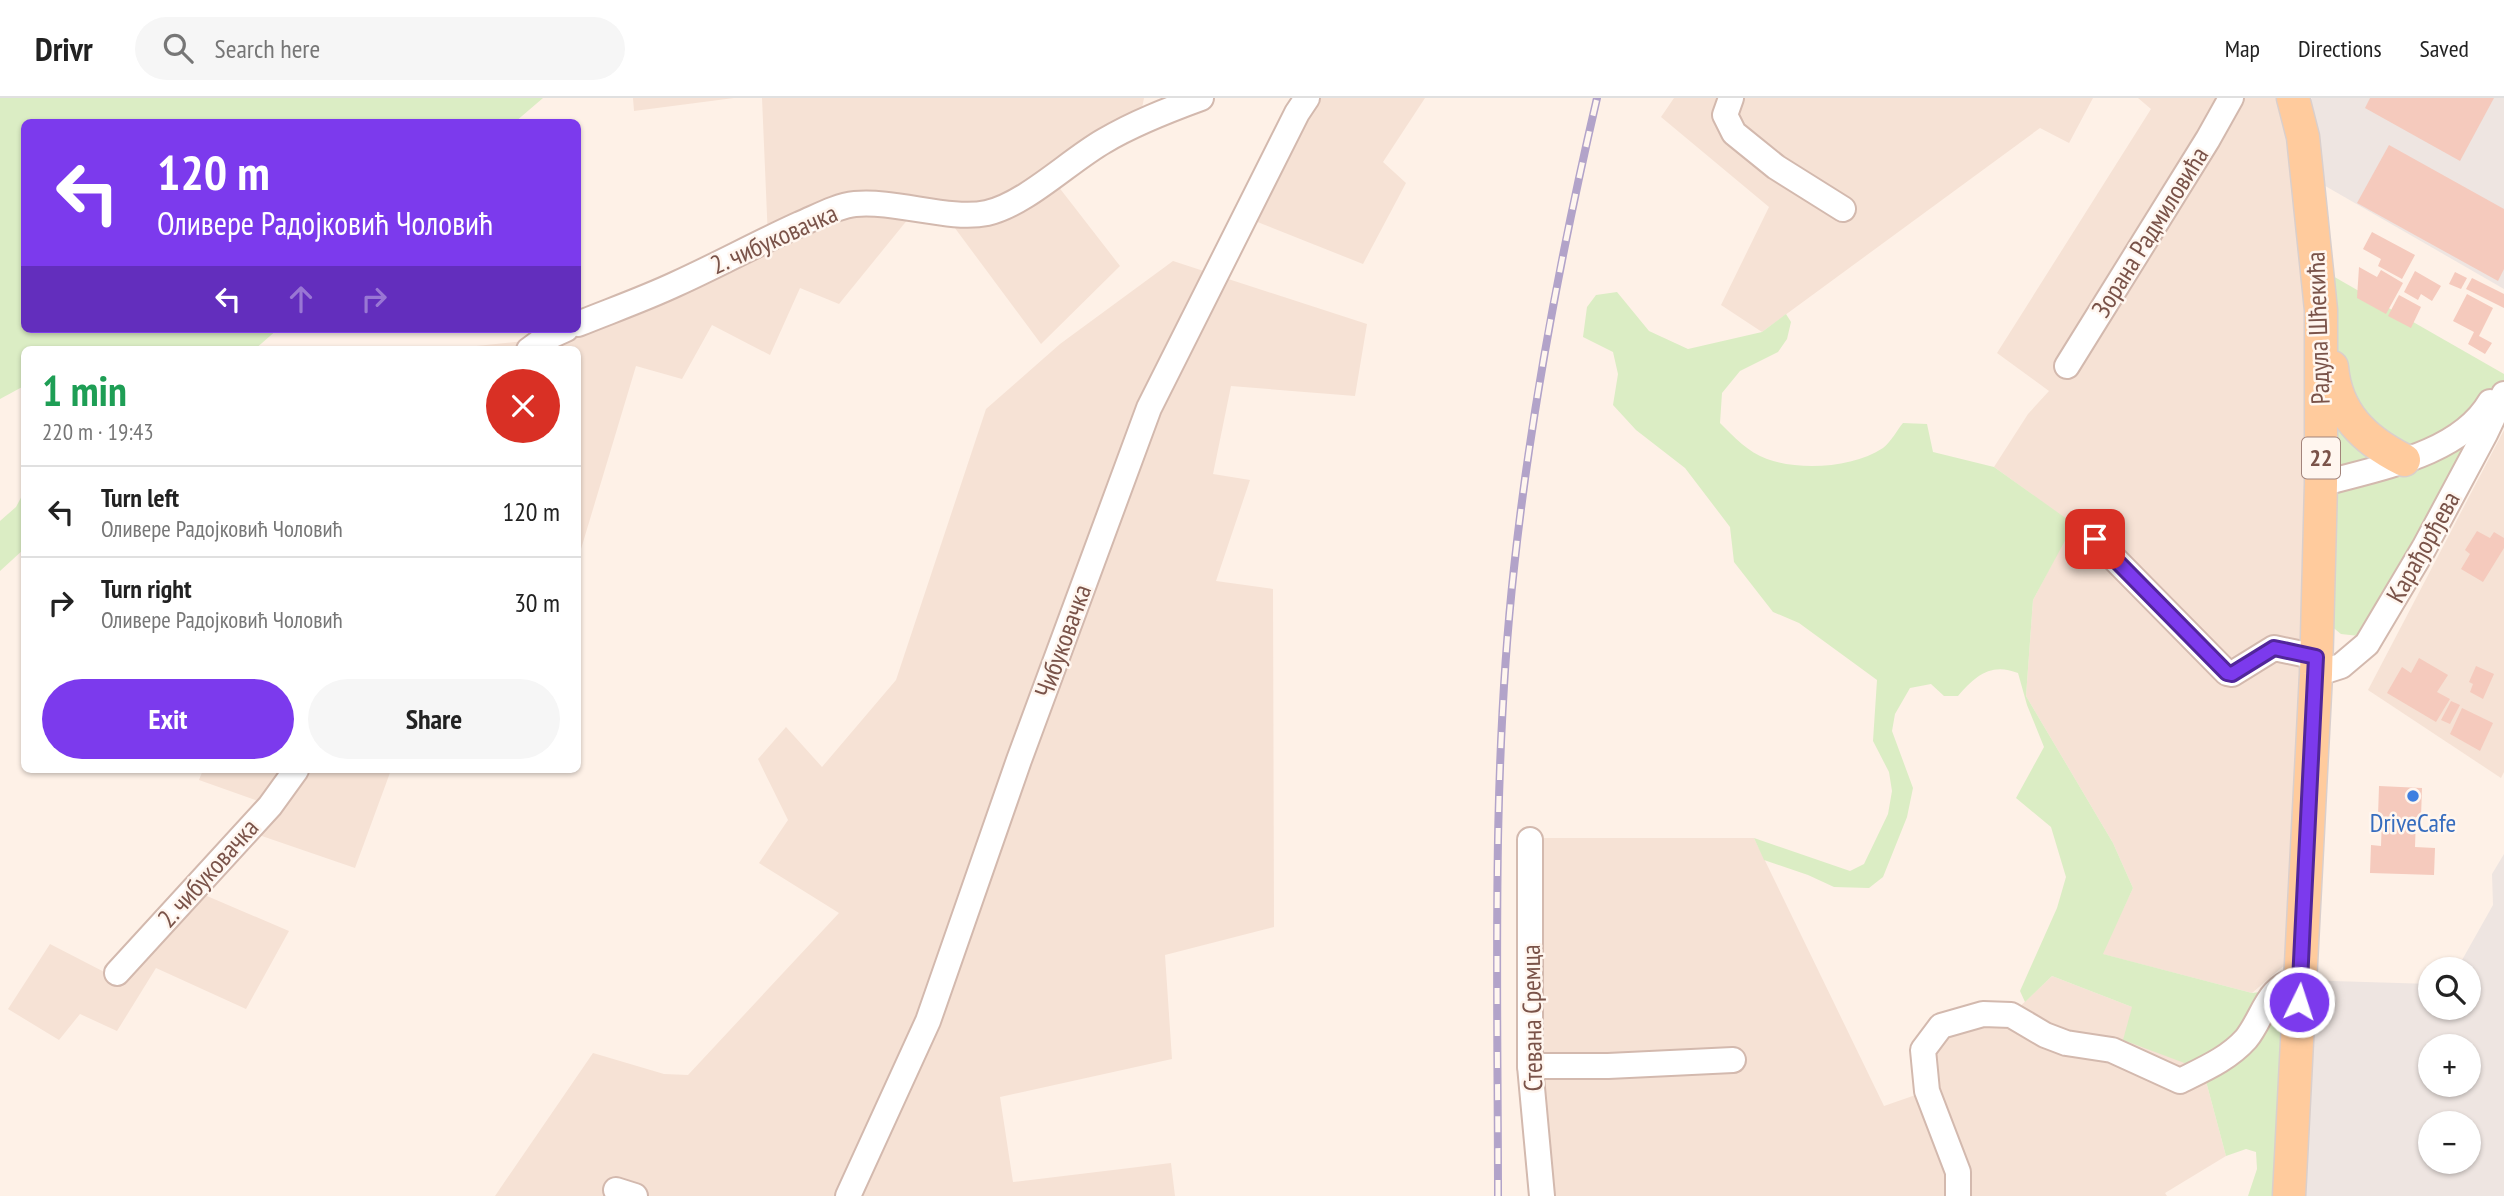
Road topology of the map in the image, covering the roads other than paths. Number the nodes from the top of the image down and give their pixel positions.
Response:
1 (1201, 98) edge
2 (1307, 98) edge
3 (1731, 98) edge
4 (2231, 98) edge
5 (2293, 98) edge
6 (1843, 209) dead end
7 (2321, 310) junction
8 (581, 323) edge
9 (557, 333) edge
10 (534, 346) edge
11 (2067, 366) dead end
12 (2504, 385) edge
13 (2504, 394) edge
14 (2404, 460) junction
15 (2321, 484) junction
16 (2095, 539) dead end
17 (2324, 666) junction
18 (294, 773) edge
19 (1530, 840) dead end
20 (117, 973) dead end
21 (2300, 980) junction
22 (1733, 1060) dead end
23 (1531, 1066) junction
24 (848, 1196) edge
25 (1542, 1196) edge
26 (1958, 1196) edge
27 (2289, 1196) edge

1 - 8 street, 2. чибуковачка
2 - 24 street, Чибуковачка
3 - 6 street
4 - 11 street, Зорана Радмиловића
5 - 7 main road, Радула Шћекића / 22
7 - 14 main road
7 - 15 main road, Радула Шћекића / 22
9 - 10 street
12 - 14 street, Карађорђева
13 - 17 street, Карађорђева
14 - 15 street, Карађорђева
15 - 17 main road, Радула Шћекића / 22
16 - 17 street
17 - 21 main road, Радула Шћекића / 22
18 - 20 street, 2. чибуковачка
19 - 23 street, Стевана Сремца
21 - 26 street
21 - 27 main road, Радула Шћекића / 22
22 - 23 street
23 - 25 street, Стевана Сремца

